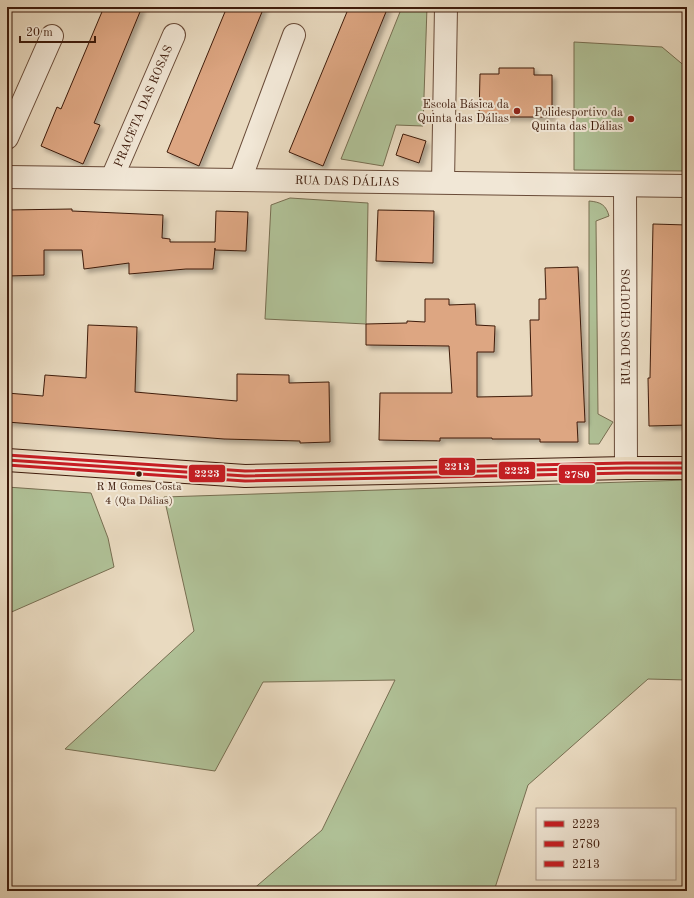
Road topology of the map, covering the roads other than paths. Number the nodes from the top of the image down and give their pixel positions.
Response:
1 (446, 7) edge
2 (174, 35) dead end
3 (294, 35) dead end
4 (52, 36) dead end
5 (7, 138) edge
6 (7, 177) edge
7 (112, 178) junction
8 (240, 180) junction
9 (443, 182) junction
10 (625, 186) junction
11 (687, 186) edge
12 (7, 460) edge
13 (626, 468) junction
14 (687, 468) edge

1 - 9 street
2 - 7 street, PRACETA DAS ROSAS
3 - 8 street
4 - 5 street
6 - 7 street, RUA DAS DÁLIAS
7 - 8 street, RUA DAS DÁLIAS
8 - 9 street, RUA DAS DÁLIAS
9 - 10 street, RUA DAS DÁLIAS
10 - 11 street, RUA DAS DÁLIAS
10 - 13 street, RUA DOS CHOUPOS
12 - 13 main road
13 - 14 main road

